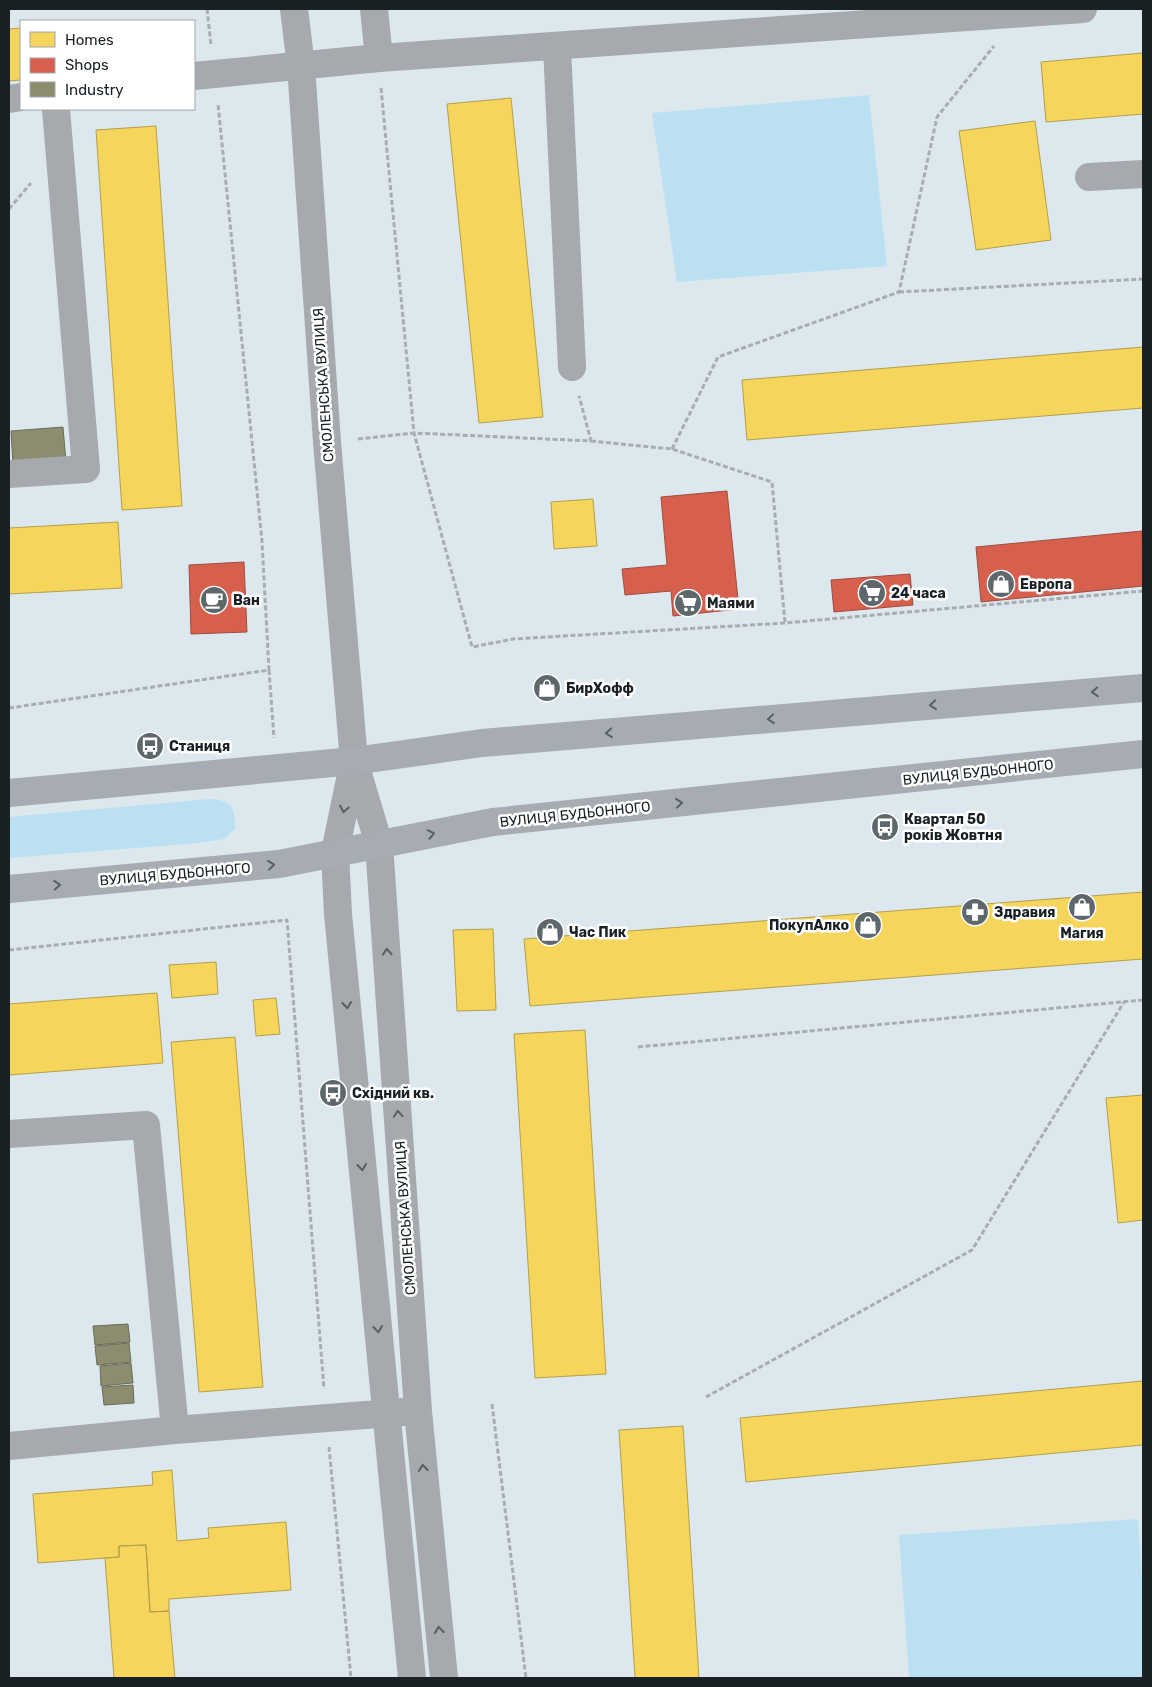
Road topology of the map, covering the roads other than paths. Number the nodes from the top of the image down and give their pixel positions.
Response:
1 (294, 9) edge
2 (374, 9) edge
3 (1083, 9) edge
4 (557, 47) junction
5 (378, 58) junction
6 (301, 66) junction
7 (204, 74) edge
8 (56, 110) edge
9 (1143, 174) edge
10 (1089, 177) dead end
11 (572, 367) road end
12 (9, 474) edge
13 (1143, 688) edge
14 (1143, 754) edge
15 (354, 762) junction
16 (9, 793) edge
17 (379, 844) junction
18 (336, 852) junction
19 (9, 889) edge
20 (9, 1134) edge
21 (418, 1411) junction
22 (386, 1414) junction
23 (175, 1430) junction
24 (9, 1446) edge
25 (412, 1678) edge
26 (444, 1678) edge

1 - 6 street, СМОЛЕНСЬКА ВУЛИЦЯ
2 - 5 street
3 - 4 street
4 - 5 street
4 - 11 street
5 - 6 street
6 - 7 street
6 - 15 street, СМОЛЕНСЬКА ВУЛИЦЯ
8 - 12 street
9 - 10 street
13 -> 15 main road
17 -> 14 main road, ВУЛИЦЯ БУДЬОННОГО
15 - 16 main road
15 - 17 street, СМОЛЕНСЬКА ВУЛИЦЯ
15 -> 18 street, СМОЛЕНСЬКА ВУЛИЦЯ
17 - 18 main road, ВУЛИЦЯ БУДЬОННОГО
21 -> 17 street, СМОЛЕНСЬКА ВУЛИЦЯ
19 -> 18 main road, ВУЛИЦЯ БУДЬОННОГО
18 -> 22 street, СМОЛЕНСЬКА ВУЛИЦЯ
20 - 23 street
21 - 22 street
26 -> 21 street, СМОЛЕНСЬКА ВУЛИЦЯ
22 - 23 street
22 - 25 street, СМОЛЕНСЬКА ВУЛИЦЯ
23 - 24 street

